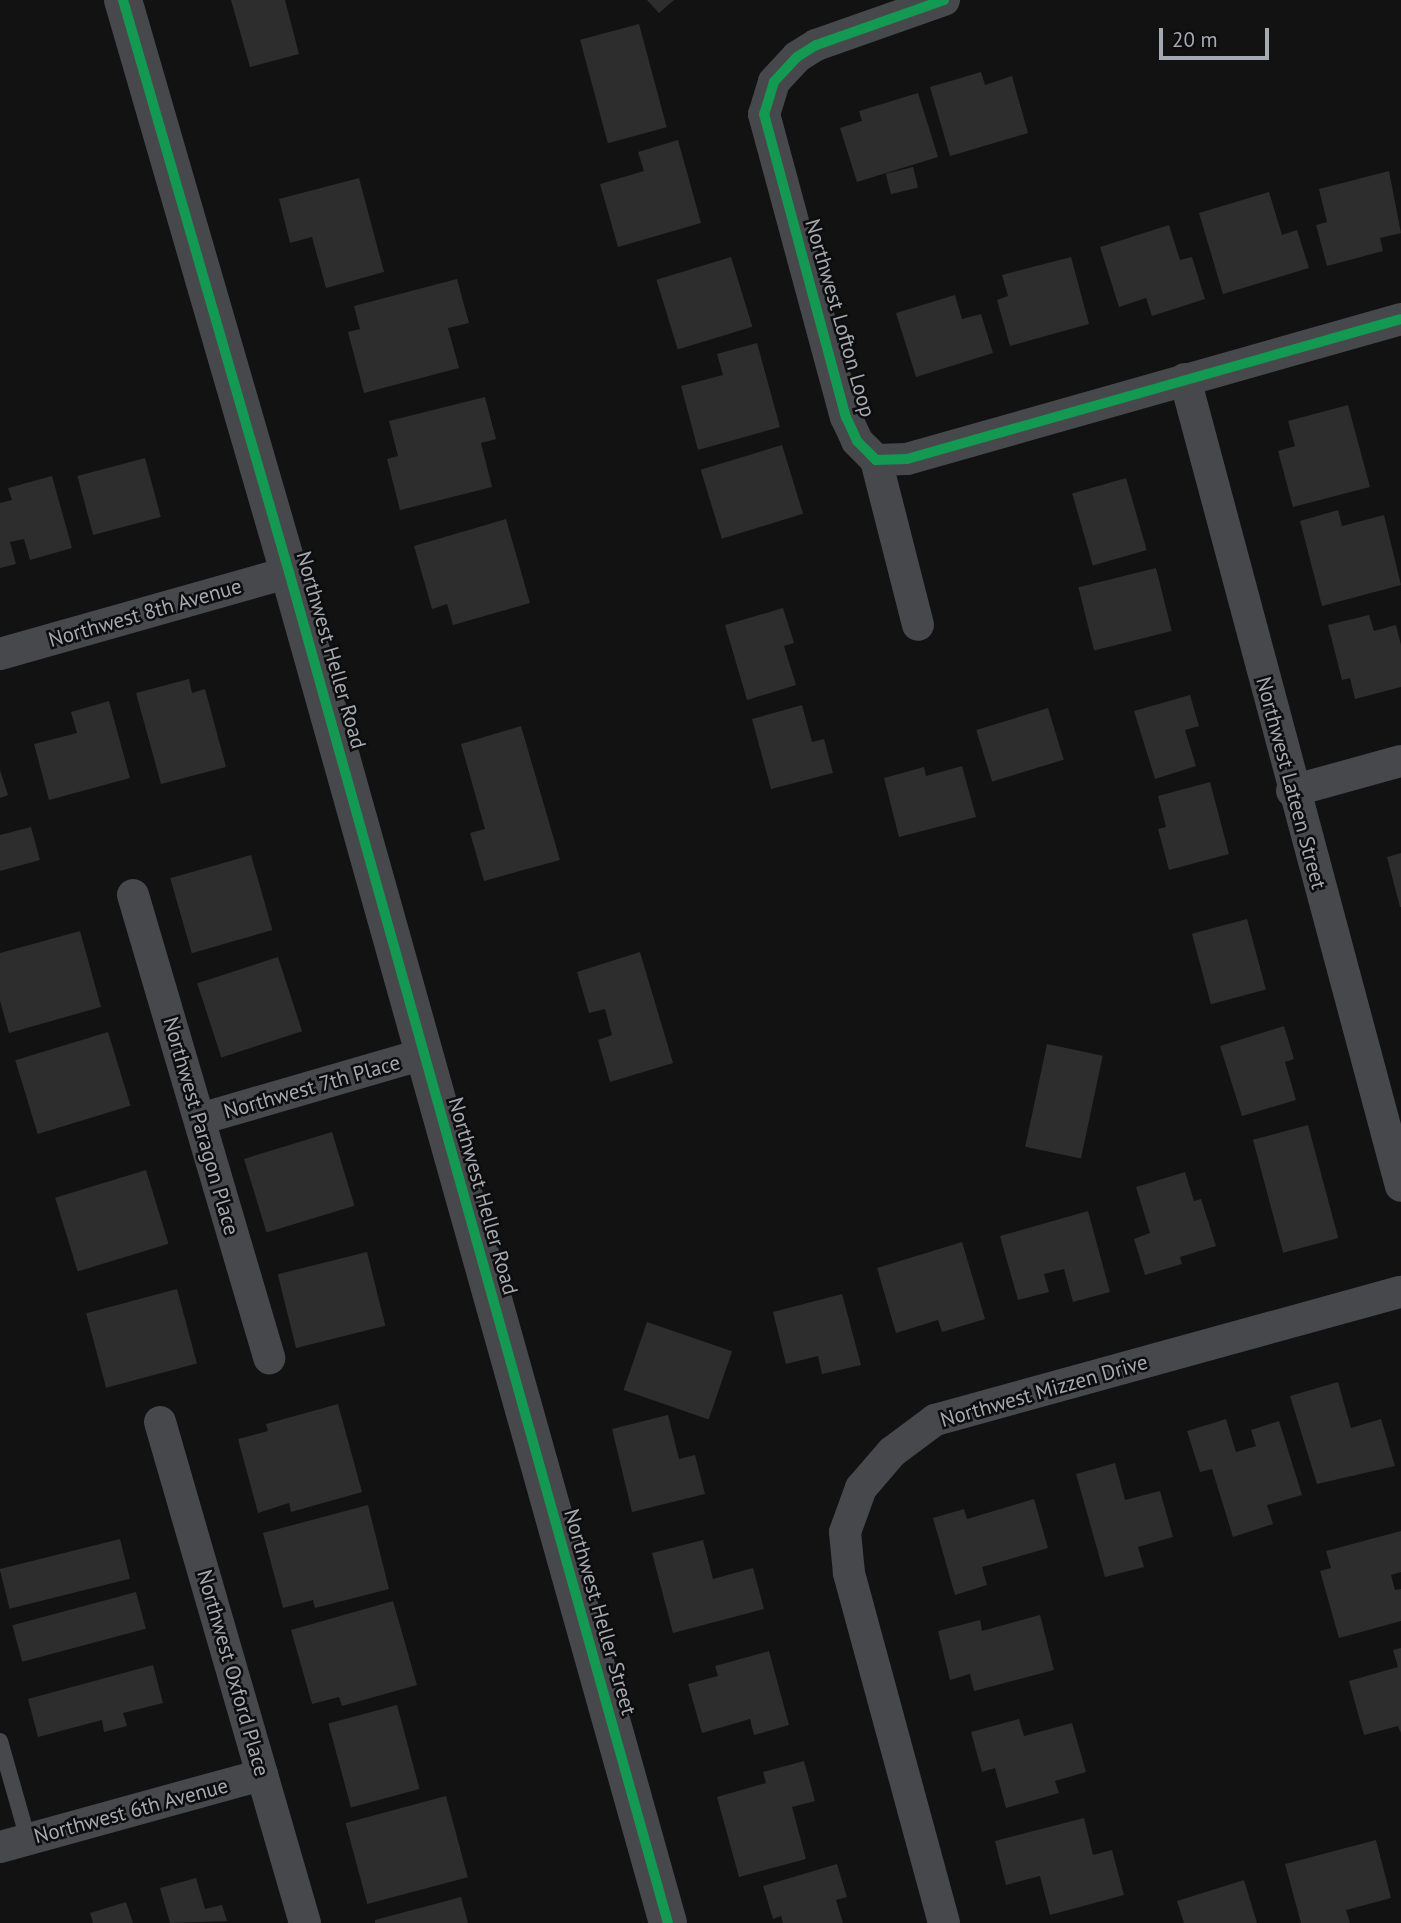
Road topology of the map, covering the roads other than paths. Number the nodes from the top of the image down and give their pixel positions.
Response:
1 (123, 0) edge
2 (944, 0) edge
3 (1401, 319) edge
4 (1185, 379) junction
5 (876, 460) junction
6 (289, 572) junction
7 (918, 625) dead end
8 (0, 654) edge
9 (1401, 761) edge
10 (1292, 792) junction
11 (133, 895) dead end
12 (424, 1054) junction
13 (200, 1119) junction
14 (1401, 1186) edge
15 (1401, 1292) edge
16 (495, 1311) joint
17 (269, 1358) dead end
18 (160, 1422) dead end
19 (0, 1741) edge
20 (262, 1775) junction
21 (14, 1843) edge
22 (305, 1923) edge
23 (668, 1923) edge
24 (944, 1923) edge

1 - 6 street, Northwest Heller Road
2 - 5 street, Northwest Lofton Loop
3 - 4 street
4 - 5 street
4 - 10 street, Northwest Lateen Street
5 - 7 street
6 - 8 street, Northwest 8th Avenue
6 - 12 street, Northwest Heller Road
9 - 10 street
10 - 14 street, Northwest Lateen Street
11 - 13 street, Northwest Paragon Place
12 - 13 street, Northwest 7th Place
12 - 16 street, Northwest Heller Road
13 - 17 street, Northwest Paragon Place
15 - 24 street, Northwest Mizzen Drive
16 - 23 street, Northwest Heller Street
18 - 20 street, Northwest Oxford Place
19 - 21 lane
20 - 21 street, Northwest 6th Avenue
20 - 22 street, Northwest Oxford Place

